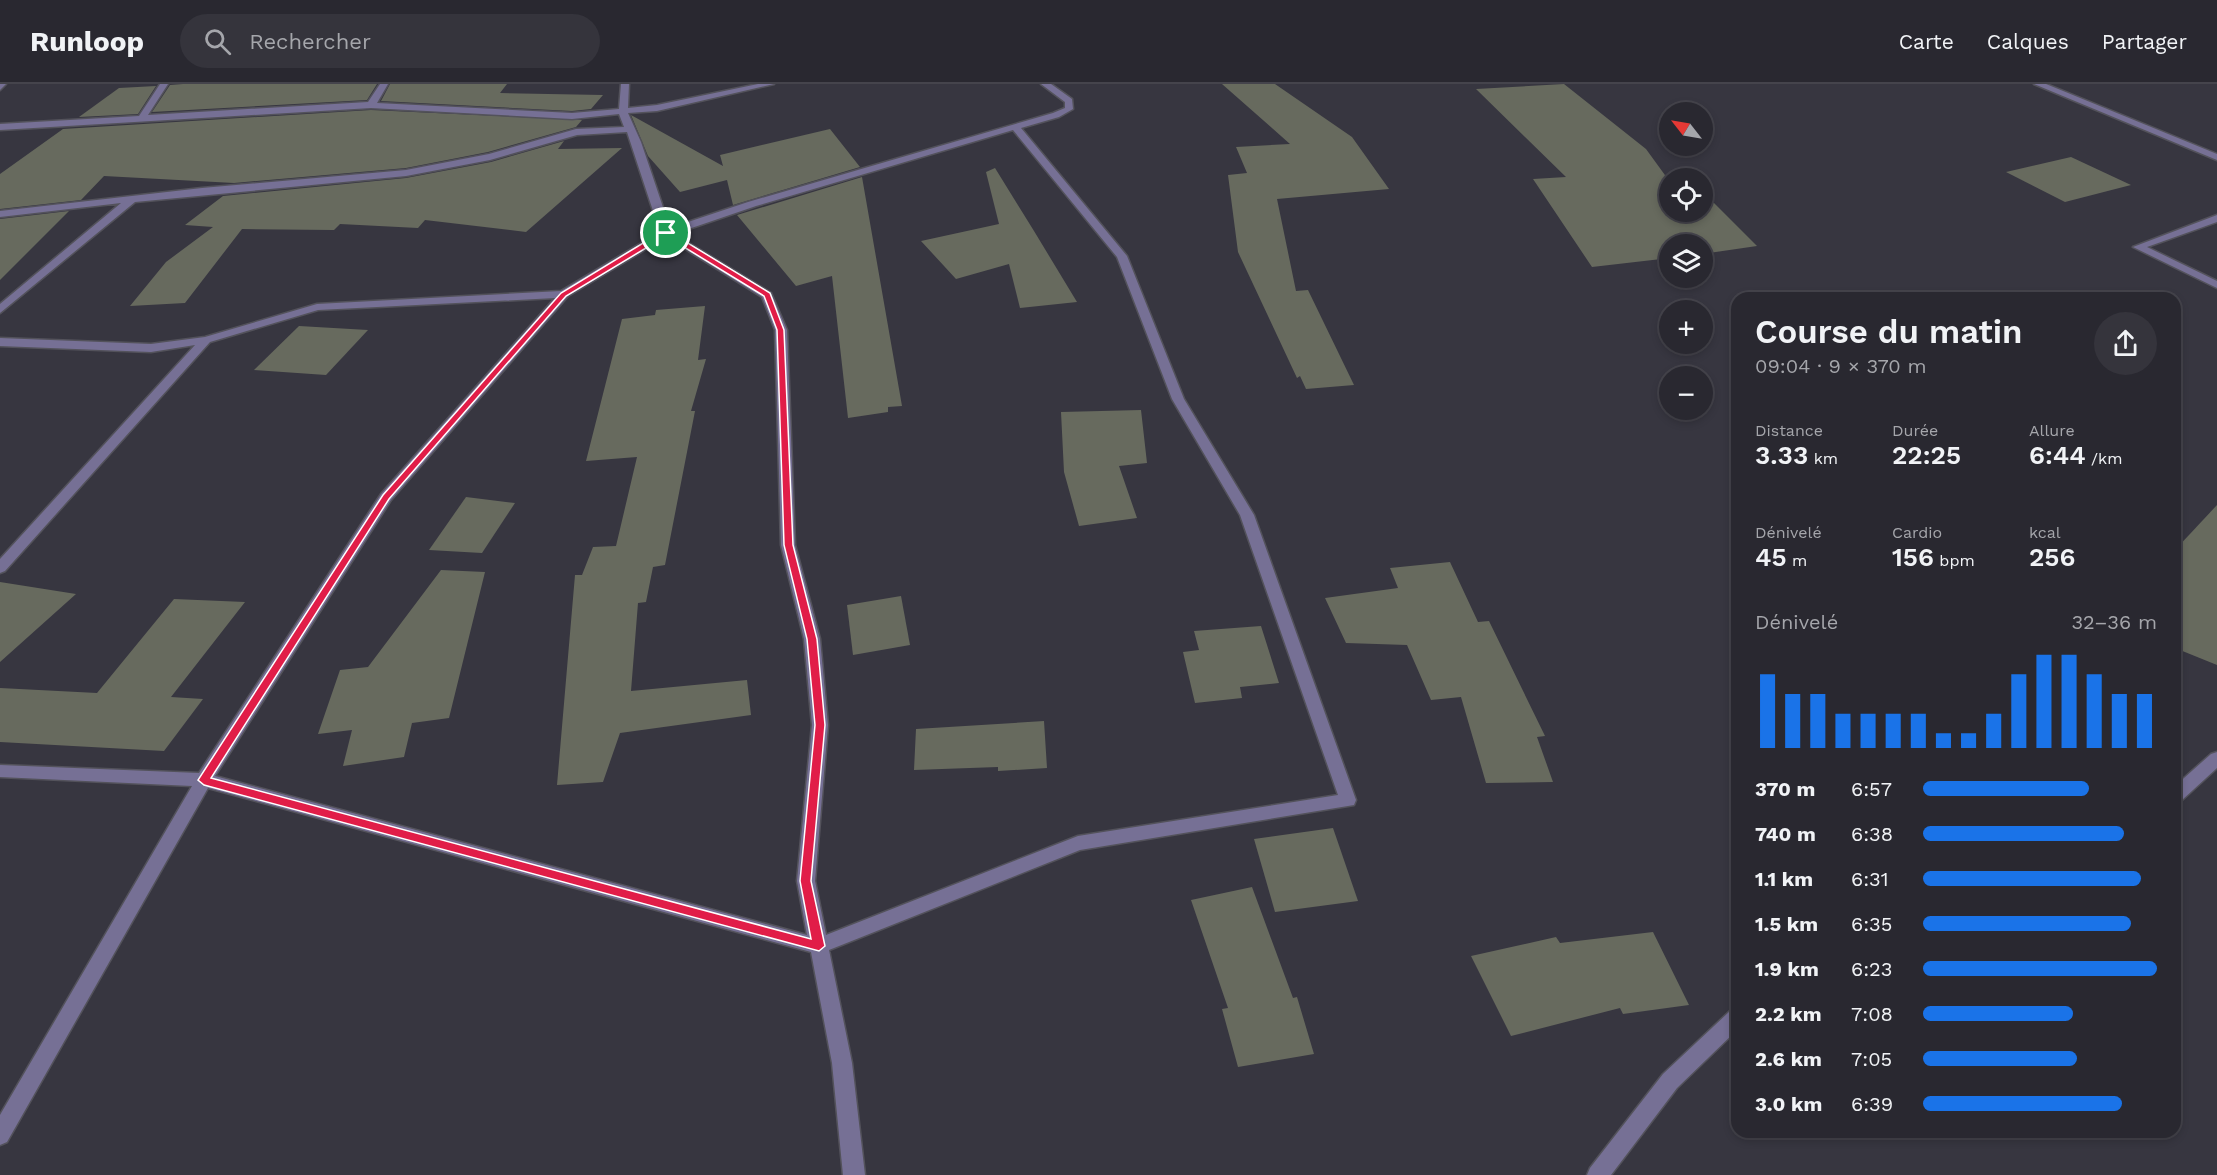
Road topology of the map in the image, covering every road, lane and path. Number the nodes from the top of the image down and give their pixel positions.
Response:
1 (164, 84) edge
2 (384, 84) edge
3 (625, 84) edge
4 (770, 84) edge
5 (1045, 84) edge
6 (2038, 84) edge
7 (372, 105) junction
8 (623, 114) junction
9 (142, 118) junction
10 (0, 127) edge
11 (1015, 127) junction
12 (630, 129) junction
13 (2217, 157) edge
14 (131, 200) junction
15 (0, 214) edge
16 (2217, 218) edge
17 (666, 233) junction
18 (2217, 285) edge
19 (564, 294) junction
20 (0, 310) edge
21 (206, 340) junction
22 (0, 342) edge
23 (0, 568) edge
24 (2217, 758) edge
25 (0, 771) edge
26 (204, 780) junction
27 (2181, 791) edge
28 (819, 946) junction
29 (1731, 1023) edge
30 (0, 1135) edge
31 (854, 1175) edge
32 (1598, 1175) edge

1 - 9 street
2 - 7 street
3 - 8 street
4 - 8 street
5 - 11 street
6 - 13 street
7 - 8 street
7 - 9 street
8 - 12 street
9 - 10 street
11 - 17 street
11 - 28 street
12 - 14 street
12 - 17 street
14 - 15 street
14 - 20 street
16 - 18 street
17 - 19 street
17 - 28 street
19 - 21 street
19 - 26 street
21 - 22 street
21 - 23 street
24 - 27 street
25 - 26 street
26 - 28 street
26 - 30 street
28 - 31 street
29 - 32 street

